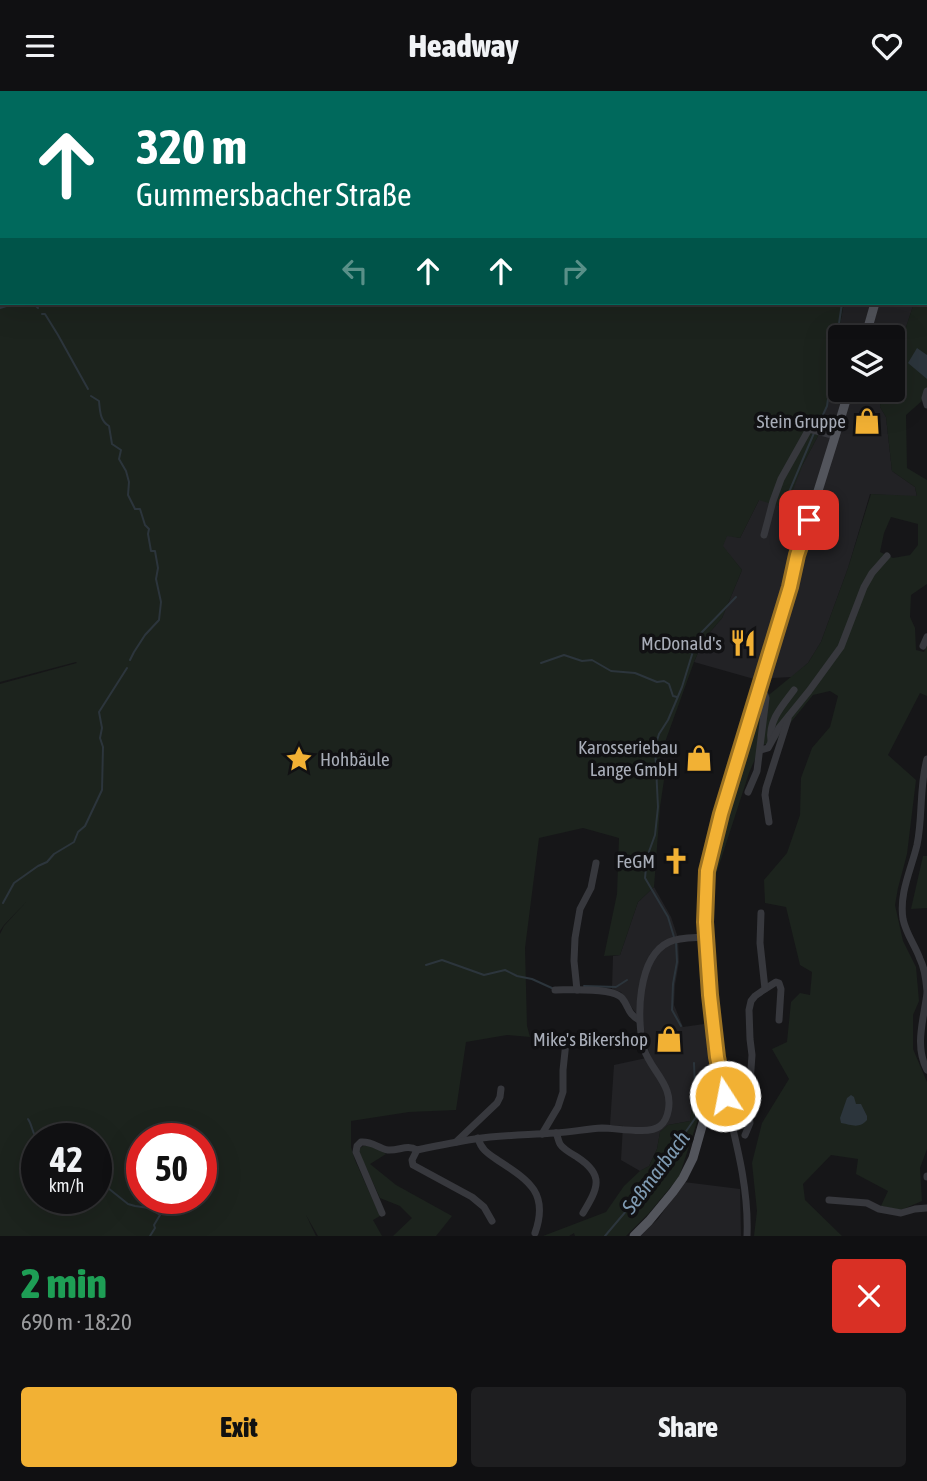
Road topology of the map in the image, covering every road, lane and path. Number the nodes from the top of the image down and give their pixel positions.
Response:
1 (874, 305) edge
2 (869, 325) edge
3 (927, 391) edge
4 (846, 402) edge
5 (927, 405) edge
6 (836, 436) junction
7 (764, 535) dead end
8 (887, 556) dead end
9 (927, 637) edge
10 (923, 646) dead end
11 (758, 688) junction
12 (794, 690) dead end
13 (789, 715) junction
14 (771, 742) junction
15 (761, 750) junction
16 (927, 759) edge
17 (748, 792) dead end
18 (769, 822) dead end
19 (596, 863) dead end
20 (761, 913) dead end
21 (706, 937) junction
22 (765, 989) junction
23 (555, 990) dead end
24 (577, 990) junction
25 (927, 992) edge
26 (639, 1020) junction
27 (779, 1020) dead end
28 (574, 1041) dead end
29 (717, 1057) junction
30 (927, 1070) edge
31 (501, 1089) dead end
32 (746, 1091) junction
33 (725, 1096) junction
34 (708, 1105) junction
35 (556, 1133) junction
36 (542, 1134) junction
37 (745, 1135) dead end
38 (478, 1138) junction
39 (455, 1142) junction
40 (417, 1150) junction
41 (829, 1200) dead end
42 (927, 1208) edge
43 (382, 1213) dead end
44 (583, 1213) dead end
45 (492, 1221) dead end
46 (535, 1233) dead end
47 (634, 1236) edge
48 (747, 1236) edge

1 - 2 main road
3 - 5 street
4 - 6 main road
6 - 7 street
6 - 11 main road
8 - 13 street
9 - 10 street
11 - 15 street
11 - 21 main road
12 - 14 street
13 - 14 street
13 - 18 street
14 - 15 street
15 - 17 street
16 - 25 street
19 - 24 street
20 - 22 street
21 - 26 street
21 - 29 main road
22 - 27 street
22 - 32 street
23 - 24 street
24 - 26 street
25 - 30 street
26 - 35 street
28 - 36 street
29 - 33 main road
29 - 34 main road
31 - 39 street
32 - 33 street
32 - 37 street
33 - 34 main road
33 - 48 street
34 - 47 main road
35 - 36 street
35 - 44 street
36 - 38 street
38 - 39 street
38 - 46 street
39 - 40 street
40 - 43 street
40 - 45 street
41 - 42 street

